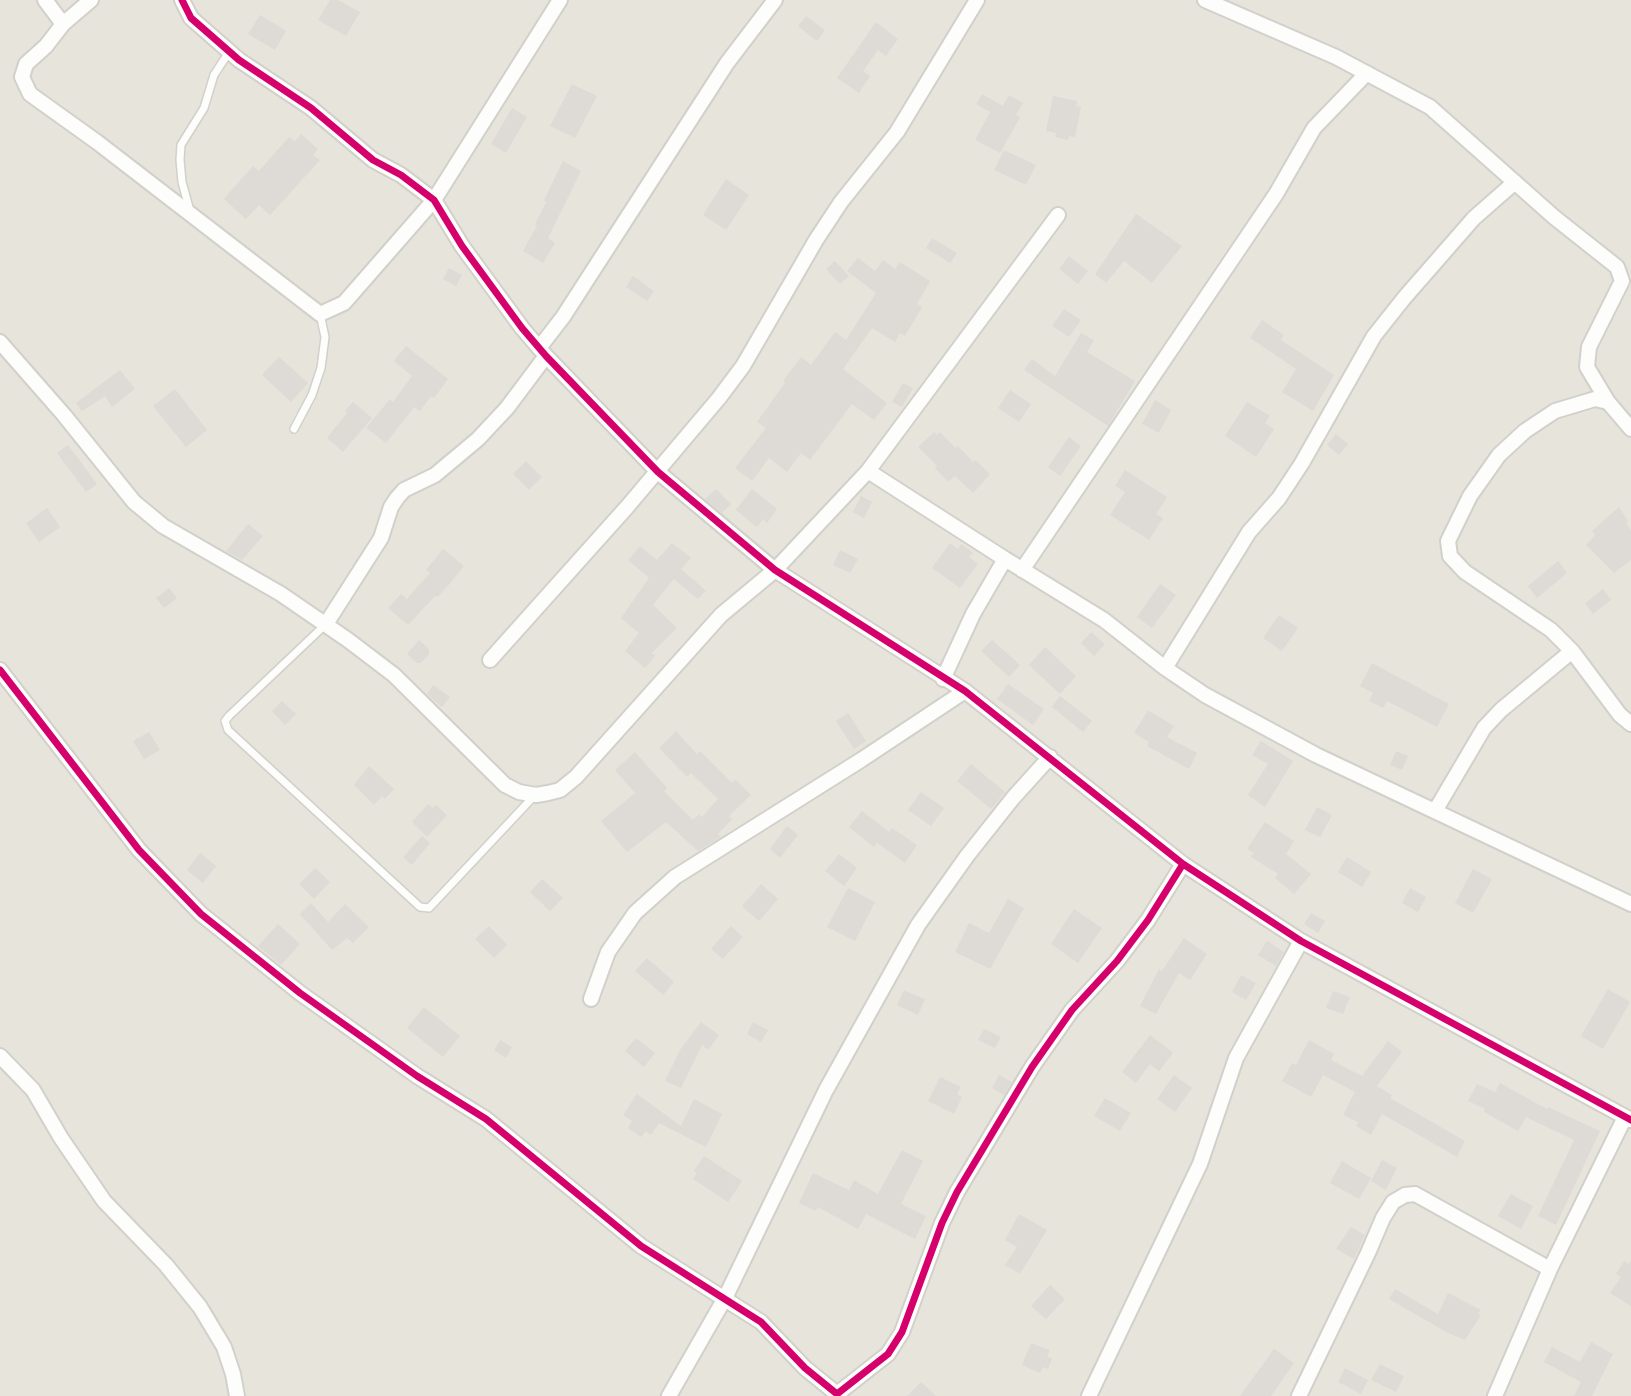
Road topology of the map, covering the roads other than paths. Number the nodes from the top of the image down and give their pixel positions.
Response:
1 (46, 0) edge
2 (91, 0) edge
3 (182, 0) edge
4 (560, 0) edge
5 (775, 0) edge
6 (977, 0) edge
7 (1205, 0) edge
8 (64, 24) junction
9 (229, 51) junction
10 (1367, 73) junction
11 (1515, 182) junction
12 (434, 200) junction
13 (191, 215) junction
14 (1058, 215) dead end
15 (320, 314) junction
16 (0, 342) edge
17 (543, 352) junction
18 (1608, 402) junction
19 (294, 429) dead end
20 (1631, 429) edge
21 (867, 471) junction
22 (658, 472) junction
23 (1005, 559) junction
24 (775, 570) junction
25 (1022, 570) junction
26 (326, 624) junction
27 (1573, 651) junction
28 (490, 660) dead end
29 (1165, 668) junction
30 (0, 670) edge
31 (943, 679) junction
32 (965, 691) junction
33 (1631, 724) edge
34 (1050, 757) junction
35 (536, 795) junction
36 (1435, 811) junction
37 (1183, 864) junction
38 (1631, 904) edge
39 (1301, 942) junction
40 (591, 999) dead end
41 (0, 1056) edge
42 (1628, 1118) edge
43 (1550, 1269) junction
44 (725, 1298) junction
45 (237, 1396) edge
46 (669, 1396) edge
47 (1089, 1396) edge
48 (1299, 1396) edge
49 (1494, 1396) edge

1 - 8 street
2 - 8 street
3 - 9 street
4 - 12 street
5 - 17 street
6 - 22 street
7 - 10 street
8 - 13 street
9 - 12 street
9 - 13 lane
10 - 11 street
10 - 25 street
11 - 18 street
11 - 29 street
12 - 15 street
12 - 17 street
13 - 15 street
14 - 21 street
15 - 19 lane
16 - 26 street
17 - 22 street
17 - 26 street
18 - 20 street
18 - 27 street
21 - 23 street
21 - 24 street
22 - 24 street
22 - 28 street
23 - 25 street
23 - 31 street
24 - 31 street
24 - 35 street
25 - 29 street
26 - 35 street
26 - 35 lane
27 - 33 street
27 - 36 street
29 - 36 street
30 - 44 street
31 - 32 street
32 - 34 street
32 - 40 street
34 - 37 street
34 - 44 street
36 - 38 street
37 - 39 street
37 - 44 street
39 - 42 street
39 - 47 street
41 - 45 street
42 - 43 street
43 - 48 street
43 - 49 street
44 - 46 street

